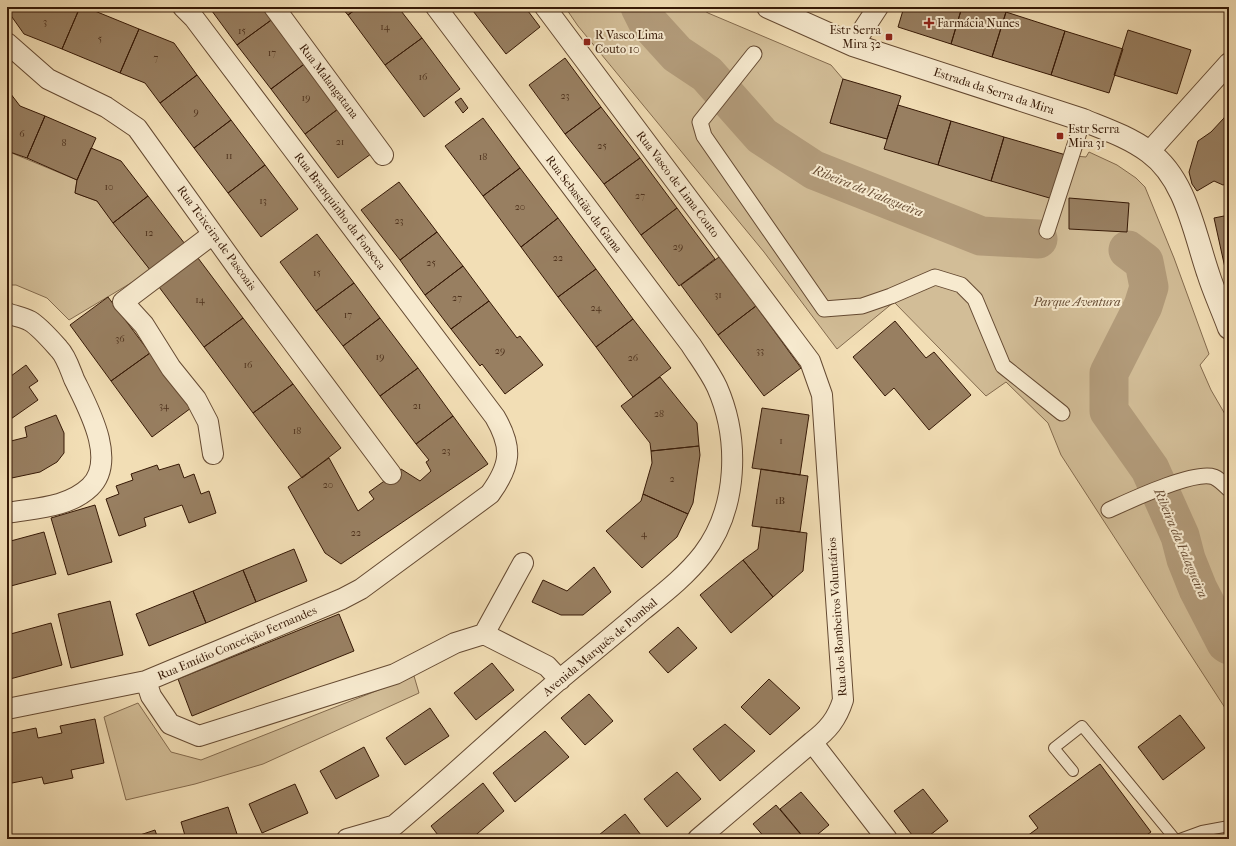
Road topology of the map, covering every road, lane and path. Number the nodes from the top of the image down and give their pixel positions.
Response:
1 (183, 7) edge
2 (274, 7) edge
3 (436, 7) edge
4 (545, 7) edge
5 (768, 7) edge
6 (878, 7) edge
7 (7, 43) edge
8 (853, 45) junction
9 (754, 54) dead end
10 (1229, 63) edge
11 (1083, 120) junction
12 (1149, 152) junction
13 (383, 155) dead end
14 (1047, 231) dead end
15 (213, 234) junction
16 (7, 313) edge
17 (1229, 328) edge
18 (810, 361) joint
19 (724, 407) joint
20 (1062, 413) dead end
21 (495, 416) joint
22 (213, 454) dead end
23 (391, 474) dead end
24 (1229, 489) edge
25 (1109, 510) dead end
26 (7, 513) edge
27 (523, 563) dead end
28 (484, 634) junction
29 (560, 680) junction
30 (146, 681) junction
31 (7, 709) edge
32 (812, 742) junction
33 (1073, 771) dead end
34 (396, 824) junction
35 (1229, 826) edge
36 (347, 839) edge
37 (378, 839) edge
38 (698, 839) edge
39 (887, 839) edge
40 (1175, 839) edge
41 (1180, 839) edge

1 - 21 street, Rua Branquinho da Fonseca
2 - 13 street, Rua Malangatana
3 - 19 street, Rua Sebastião da Gama
4 - 18 street, Rua Vasco de Lima Couto
5 - 8 street, Estrada da Serra da Mira
6 - 8 street
7 - 15 street, Rua Teixeira de Pascoais
8 - 11 street, Estrada da Serra da Mira
9 - 20 street
10 - 12 street
11 - 12 street, Estrada da Serra da Mira
11 - 14 street
12 - 17 street, Estrada da Serra da Mira
15 - 22 street
15 - 23 street, Rua Teixeira de Pascoais
16 - 26 street
18 - 32 street, Rua dos Bombeiros Voluntários
19 - 29 street, Avenida Marquês de Pombal
21 - 30 street, Rua Emídio Conceição Fernandes
24 - 25 street
27 - 28 street
28 - 29 street
28 - 30 street, Rua Emídio Conceição Fernandes
29 - 34 street, Avenida Marquês de Pombal
30 - 31 street
32 - 38 street, Rua dos Bombeiros Voluntários
32 - 39 street
33 - 40 lane
34 - 36 street
34 - 37 street, Avenida Marquês de Pombal
35 - 41 lane

